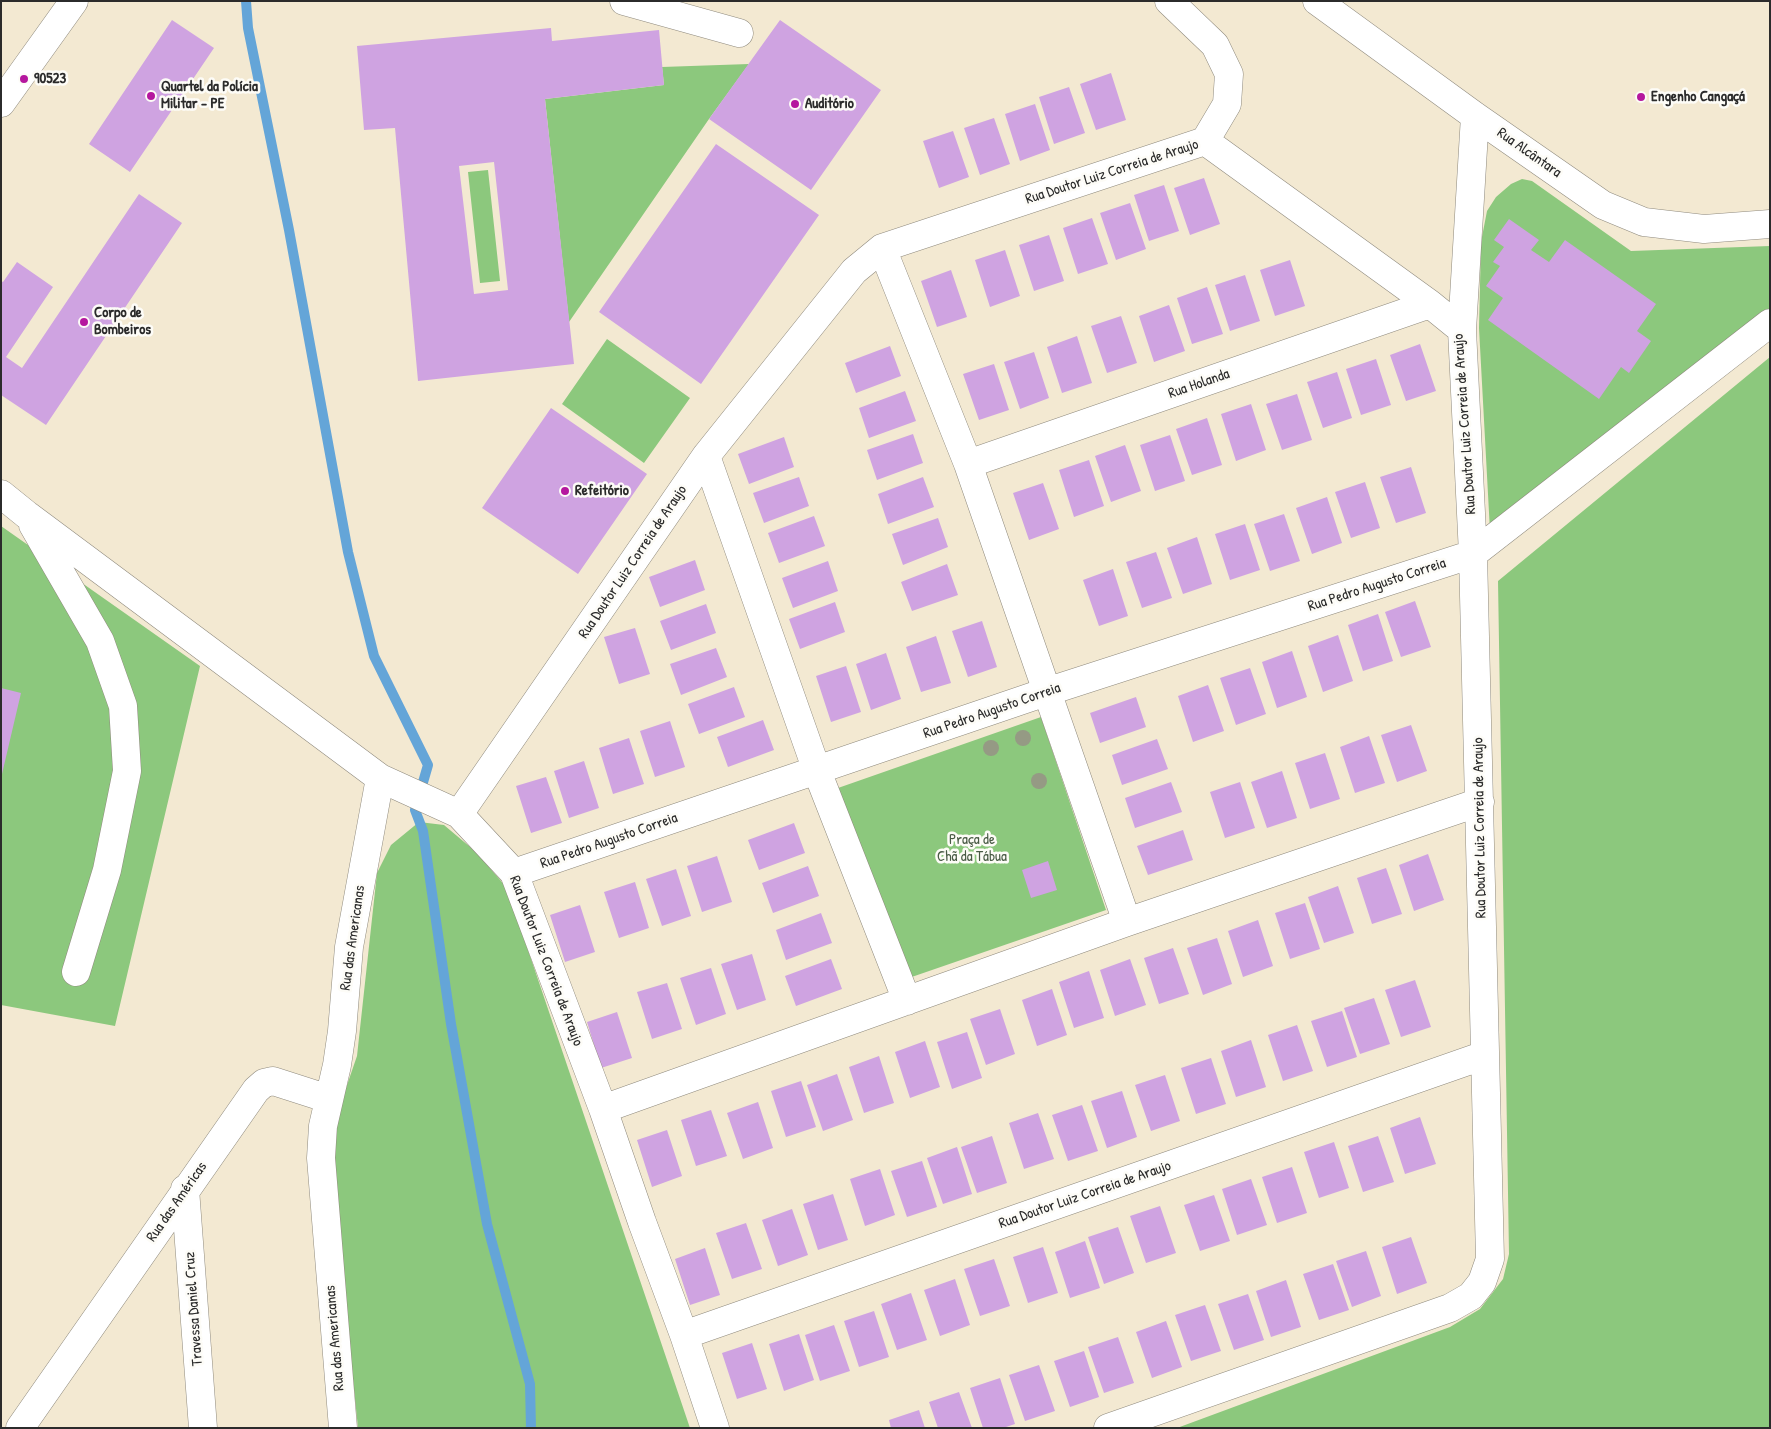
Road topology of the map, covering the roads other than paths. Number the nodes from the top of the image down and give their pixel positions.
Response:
1 (74, 1) edge
2 (624, 1) edge
3 (1169, 1) edge
4 (1317, 1) edge
5 (739, 33) dead end
6 (1, 103) edge
7 (1475, 116) junction
8 (1205, 141) junction
9 (1770, 224) edge
10 (882, 248) junction
11 (1430, 304) junction
12 (1770, 323) edge
13 (1462, 330) junction
14 (706, 456) junction
15 (968, 464) junction
16 (1, 494) edge
17 (27, 515) junction
18 (1473, 554) junction
19 (1046, 692) junction
20 (817, 770) junction
21 (387, 781) junction
22 (1480, 802) junction
23 (451, 810) junction
24 (514, 873) junction
25 (1127, 922) junction
26 (76, 972) dead end
27 (907, 1001) junction
28 (1485, 1055) junction
29 (329, 1099) junction
30 (603, 1109) junction
31 (185, 1189) junction
32 (684, 1335) junction
33 (14, 1427) edge
34 (203, 1428) edge
35 (343, 1428) edge
36 (715, 1428) edge
37 (1108, 1428) edge

1 - 6 street
2 - 5 street
3 - 8 street
4 - 7 street, Rua Alcântara
7 - 9 street, Rua Alcântara
7 - 13 street
8 - 10 street, Rua Doutor Luiz Correia de Araujo
8 - 11 street, Rua Doutor Luiz Correia de Araujo
10 - 14 street, Rua Doutor Luiz Correia de Araujo
10 - 15 street
11 - 13 street, Rua Doutor Luiz Correia de Araujo
11 - 15 street, Rua Holanda
12 - 18 street, Rua Pedro Augusto Correia
13 - 18 street, Rua Doutor Luiz Correia de Araujo
14 - 20 street
14 - 23 street, Rua Doutor Luiz Correia de Araujo
15 - 19 street
16 - 17 street
17 - 21 street
17 - 26 street
18 - 19 street, Rua Pedro Augusto Correia
18 - 22 street, Rua Doutor Luiz Correia de Araujo
19 - 20 street, Rua Pedro Augusto Correia
19 - 25 street
20 - 24 street, Rua Pedro Augusto Correia
20 - 27 street
21 - 23 street
21 - 29 street, Rua das Americanas
22 - 25 street
22 - 28 street, Rua Doutor Luiz Correia de Araujo
23 - 24 street, Rua Doutor Luiz Correia de Araujo
24 - 30 street, Rua Doutor Luiz Correia de Araujo
25 - 27 street
27 - 30 street
28 - 32 street, Rua Doutor Luiz Correia de Araujo
28 - 37 street, Rua Doutor Luiz Correia de Araujo
29 - 31 street, Rua das Américas
29 - 35 street, Rua das Americanas
30 - 32 street, Rua Doutor Luiz Correia de Araujo
31 - 33 street, Rua das Américas
31 - 34 street, Travessa Daniel Cruz
32 - 36 street, Rua Doutor Luiz Correia de Araujo

